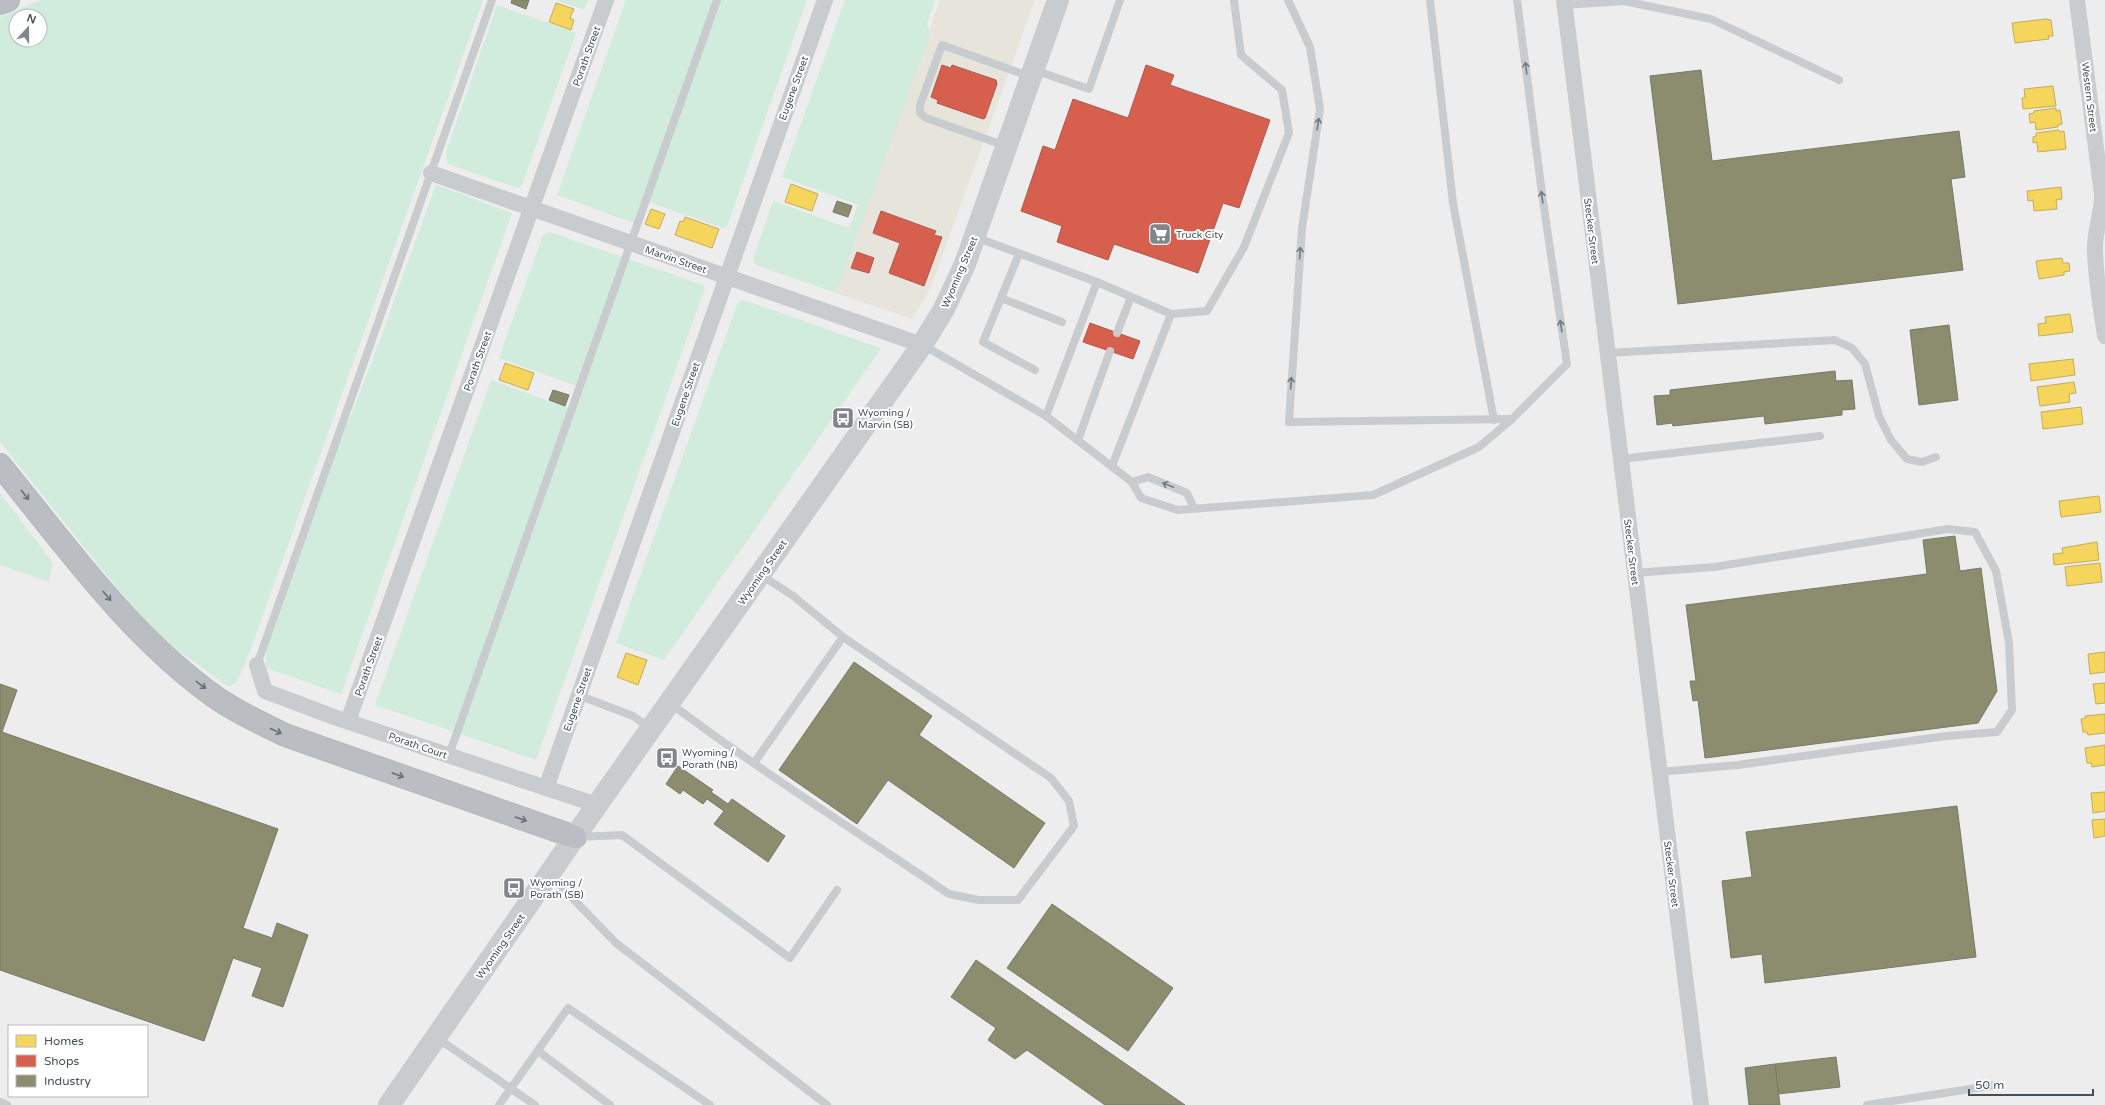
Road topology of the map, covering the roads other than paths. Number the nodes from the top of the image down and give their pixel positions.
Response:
1 (8, 0) edge
2 (492, 0) edge
3 (606, 0) edge
4 (717, 0) edge
5 (825, 0) edge
6 (1058, 0) edge
7 (1120, 0) edge
8 (1234, 0) edge
9 (1288, 0) edge
10 (1430, 0) edge
11 (1517, 0) edge
12 (2078, 0) edge
13 (1564, 2) edge
14 (0, 3) edge
15 (1032, 73) junction
16 (1839, 80) dead end
17 (1006, 146) junction
18 (431, 173) junction
19 (532, 208) junction
20 (974, 237) junction
21 (631, 243) junction
22 (1019, 254) junction
23 (726, 276) junction
24 (1097, 282) junction
25 (1131, 297) junction
26 (1001, 298) junction
27 (1171, 314) junction
28 (1062, 322) dead end
29 (1117, 333) dead end
30 (2105, 336) edge
31 (922, 345) junction
32 (1110, 351) dead end
33 (1607, 353) junction
34 (1035, 370) dead end
35 (1046, 416) junction
36 (1512, 419) junction
37 (1494, 420) junction
38 (1820, 436) dead end
39 (1078, 440) junction
40 (1936, 457) dead end
41 (1621, 458) junction
42 (0, 465) edge
43 (1112, 466) junction
44 (1132, 482) junction
45 (1194, 508) junction
46 (1635, 573) junction
47 (760, 574) junction
48 (843, 637) junction
49 (257, 665) joint
50 (578, 695) junction
51 (669, 703) junction
52 (348, 721) junction
53 (651, 729) junction
54 (449, 755) junction
55 (754, 763) junction
56 (1659, 772) junction
57 (546, 788) junction
58 (597, 805) junction
59 (575, 837) junction
60 (549, 874) junction
61 (837, 890) dead end
62 (436, 1037) junction
63 (538, 1051) junction
64 (1996, 1085) dead end
65 (512, 1088) junction
66 (0, 1102) edge
67 (8, 1105) edge
68 (389, 1105) edge
69 (499, 1105) edge
70 (535, 1105) edge
71 (610, 1105) edge
72 (710, 1105) edge
73 (827, 1105) edge
74 (1701, 1105) edge
75 (1867, 1105) edge

1 - 14 highway
2 - 18 lane
3 - 19 street, Porath Street
4 - 21 lane
5 - 23 street, Eugene Street
6 - 15 main road, Wyoming Street
7 - 15 lane
8 - 27 lane
37 -> 9 lane
10 - 37 lane
36 -> 11 lane
12 - 30 street, Western Street
13 - 16 lane
13 - 33 street, Stecker Street
15 - 17 main road, Wyoming Street
15 - 17 lane
17 - 20 main road, Wyoming Street
18 - 19 street, Marvin Street
18 - 49 lane
19 - 21 street, Marvin Street
19 - 52 street, Porath Street
20 - 22 lane
20 - 31 main road, Wyoming Street
21 - 23 street, Marvin Street
21 - 54 lane
22 - 24 lane
22 - 26 lane
23 - 31 street, Marvin Street
23 - 50 street, Eugene Street
24 - 25 lane
24 - 35 lane
25 - 27 lane
25 - 29 lane
26 - 28 lane
26 - 34 lane
27 - 43 lane
31 - 35 lane
31 - 47 main road, Wyoming Street
32 - 39 lane
33 - 40 lane
33 - 41 street, Stecker Street
35 - 39 lane
36 - 37 lane
36 - 45 lane
38 - 41 lane
39 - 43 lane
41 - 46 street, Stecker Street
42 -> 59 highway
43 - 44 lane
44 - 45 lane
45 -> 44 lane
46 - 56 street, Stecker Street
46 - 56 lane
47 - 48 lane
47 - 51 main road, Wyoming Street
48 - 55 lane
48 - 55 lane
49 - 52 street, Porath Court
50 - 53 lane
50 - 57 street, Eugene Street
51 - 53 main road, Wyoming Street
51 - 55 lane
52 - 54 street, Porath Court
53 - 58 main road, Wyoming Street
54 - 57 street, Porath Court
56 - 74 street, Stecker Street
57 - 58 street, Porath Court
58 - 59 main road, Wyoming Street
59 - 60 main road, Wyoming Street
59 - 61 lane
60 - 62 main road, Wyoming Street
60 - 73 lane
62 - 65 lane
62 - 68 main road, Wyoming Street
63 - 65 lane
63 - 71 lane
63 - 72 lane
64 - 75 lane
65 - 69 lane
65 - 70 lane
66 - 67 lane

